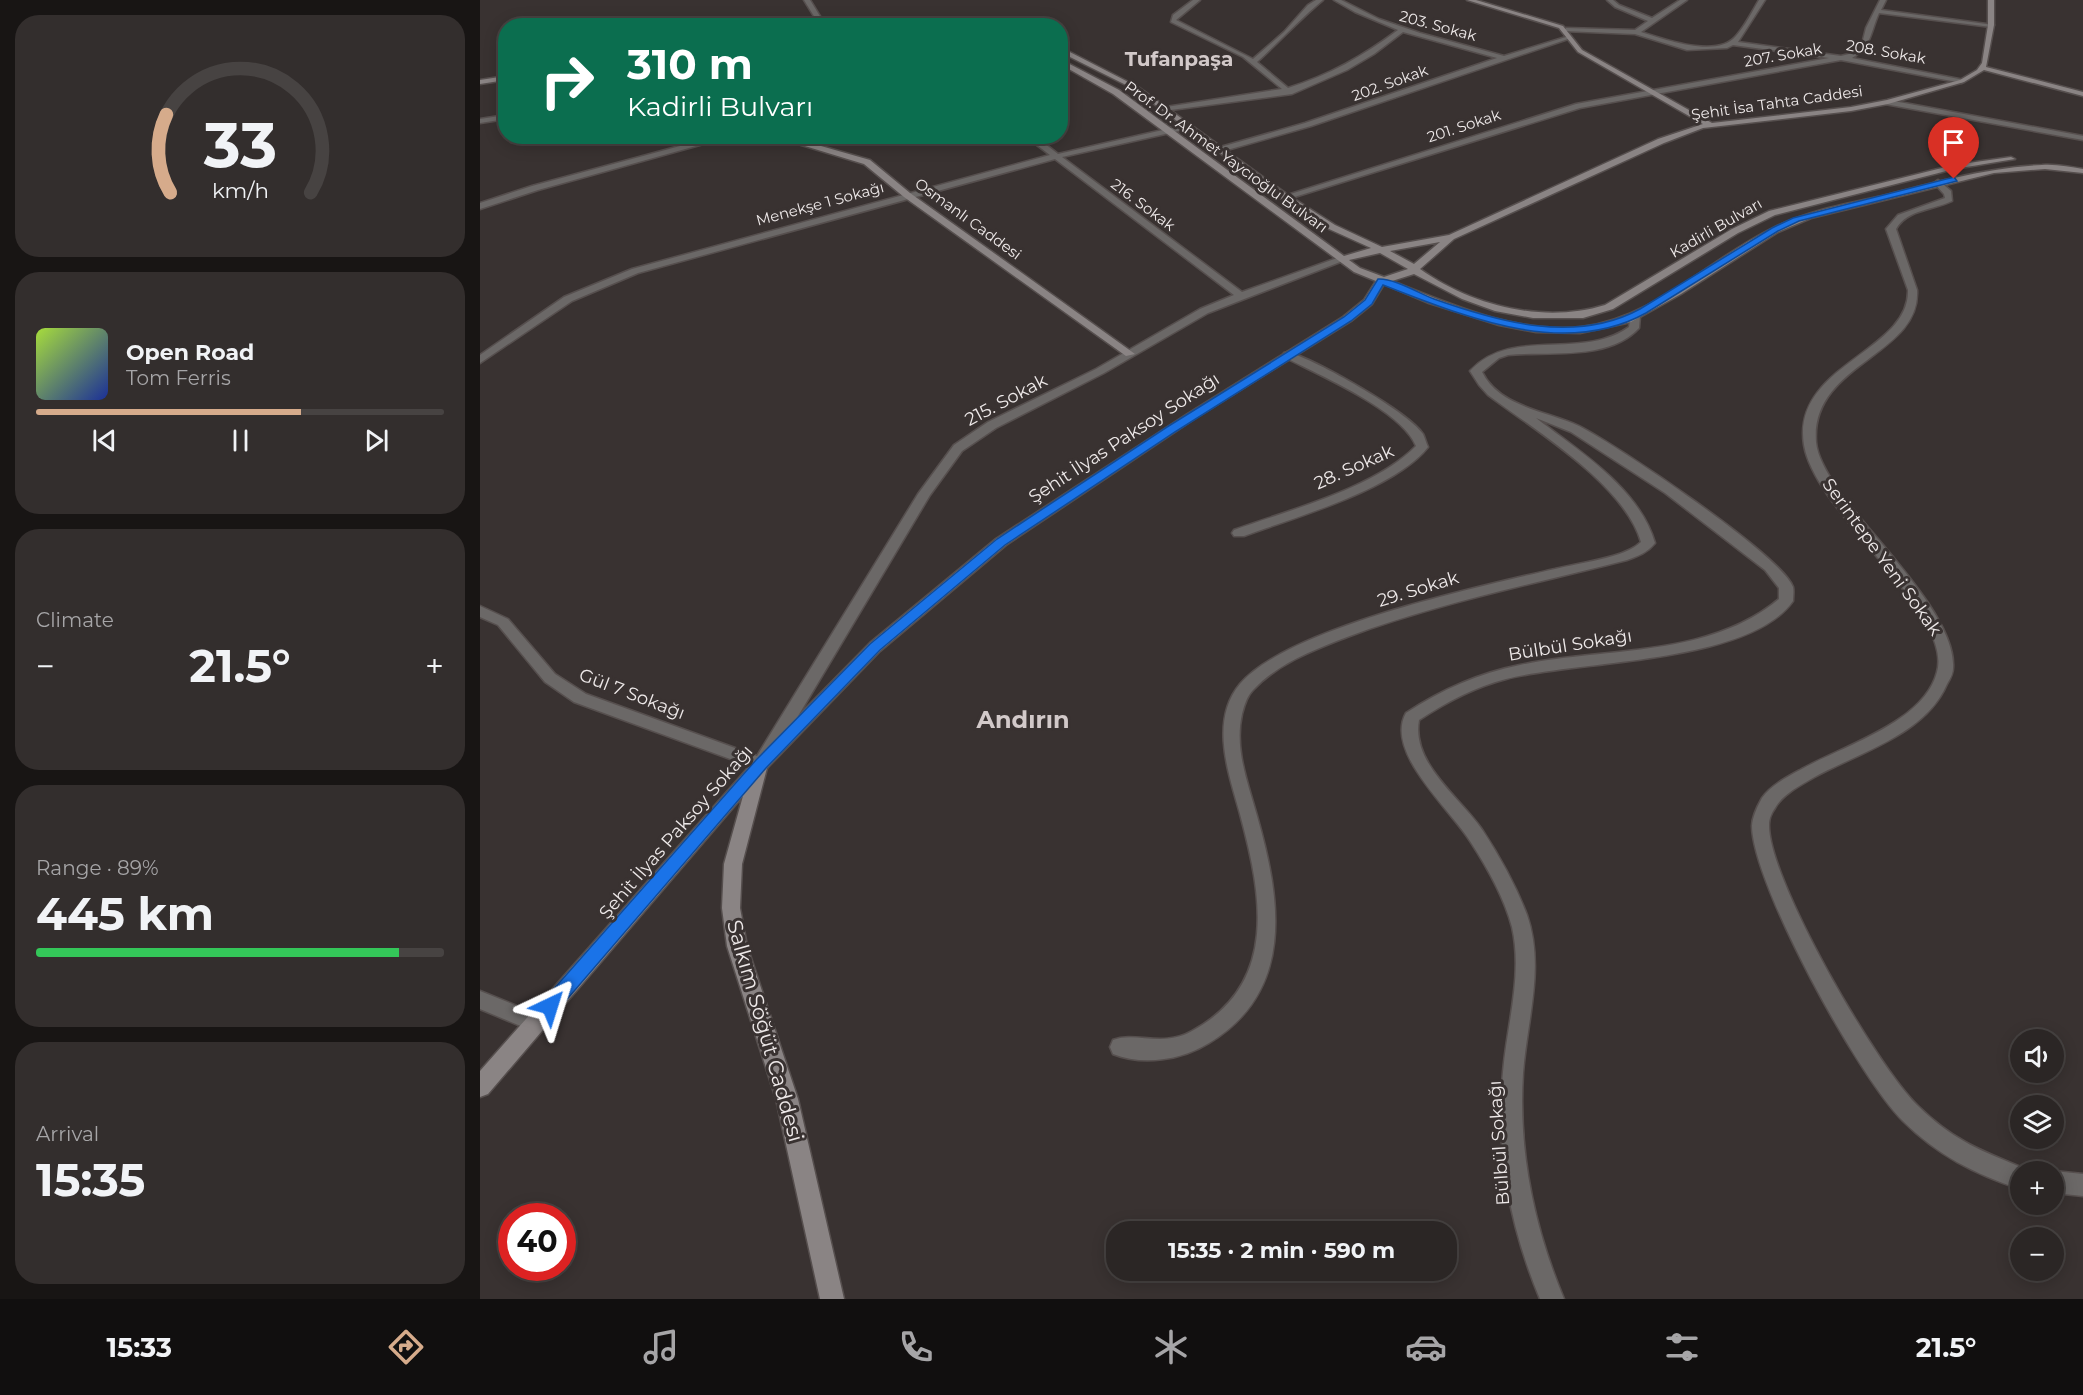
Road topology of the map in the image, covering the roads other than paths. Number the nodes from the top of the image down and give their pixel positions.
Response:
1 (807, 0) edge
2 (1197, 0) edge
3 (1320, 0) edge
4 (1337, 0) edge
5 (1470, 0) edge
6 (1610, 0) edge
7 (1684, 0) edge
8 (1762, 0) edge
9 (1883, 0) edge
10 (1991, 0) edge
11 (1878, 11) junction
12 (818, 18) edge
13 (1653, 21) junction
14 (1991, 25) junction
15 (1566, 30) junction
16 (1400, 31) junction
17 (1636, 32) junction
18 (1568, 38) junction
19 (1733, 43) junction
20 (1068, 53) edge
21 (1503, 57) junction
22 (1842, 58) junction
23 (1254, 62) junction
24 (1068, 65) edge
25 (1983, 68) junction
26 (498, 73) edge
27 (480, 75) edge
28 (498, 79) edge
29 (480, 81) edge
30 (1962, 81) junction
31 (1290, 92) junction
32 (1653, 92) junction
33 (2083, 94) edge
34 (1887, 102) junction
35 (1166, 110) junction
36 (498, 118) edge
37 (480, 121) edge
38 (1710, 125) junction
39 (1189, 126) junction
40 (1166, 131) junction
41 (2083, 138) edge
42 (698, 144) edge
43 (804, 144) edge
44 (1039, 144) edge
45 (1220, 150) junction
46 (1054, 156) junction
47 (2083, 164) edge
48 (2083, 171) edge
49 (1938, 183) junction
50 (907, 195) junction
51 (1285, 197) junction
52 (480, 206) edge
53 (1451, 237) junction
54 (1382, 250) junction
55 (1343, 259) junction
56 (1415, 270) junction
57 (1381, 281) junction
58 (1240, 295) junction
59 (1635, 315) junction
60 (1130, 354) junction
61 (1288, 355) junction
62 (480, 360) edge
63 (1509, 404) junction
64 (1239, 533) dead end
65 (480, 610) edge
66 (761, 764) junction
67 (480, 1000) edge
68 (536, 1023) junction
69 (1120, 1047) dead end
70 (480, 1087) edge
71 (2010, 1175) edge
72 (2064, 1183) edge
73 (2083, 1185) edge
74 (832, 1299) edge
75 (1552, 1299) edge

1 - 12 street
2 - 23 street
3 - 23 street
4 - 16 street, 203. Sokak
5 - 15 street
6 - 13 street
7 - 13 street
8 - 19 street
9 - 11 street, 207. Sokak
10 - 14 street
11 - 14 street
11 - 22 street, 207. Sokak
13 - 17 street
14 - 25 street
15 - 17 street, 208. Sokak
15 - 18 street
16 - 21 street, 203. Sokak
16 - 31 street
17 - 19 street, 208. Sokak
18 - 21 street, 202. Sokak
18 - 32 street
19 - 22 street, 208. Sokak
20 - 35 street, Prof. Dr. Ahmet Yaycıoğlu Bulvarı
21 - 45 street, 202. Sokak
22 - 30 street, 208. Sokak
22 - 32 street, 207. Sokak
23 - 31 street
24 - 40 street, Prof. Dr. Ahmet Yaycıoğlu Bulvarı
25 - 30 street, Şehit İsa Tahta Caddesi
25 - 33 street
26 - 27 street
28 - 29 street
30 - 34 street, Şehit İsa Tahta Caddesi
31 - 35 street
32 - 38 street
32 - 51 street, 201. Sokak
34 - 38 street, Şehit İsa Tahta Caddesi
34 - 41 street
35 - 39 street, Prof. Dr. Ahmet Yaycıoğlu Bulvarı
36 - 37 street
38 - 53 street, Şehit İsa Tahta Caddesi
39 - 40 street, Menekşe 1 Sokağı
39 - 45 street, Prof. Dr. Ahmet Yaycıoğlu Bulvarı
40 - 46 street, Menekşe 1 Sokağı
40 - 55 street, Prof. Dr. Ahmet Yaycıoğlu Bulvarı
42 - 52 street
43 - 50 street, Osmanlı Caddesi
44 - 46 street, 216. Sokak
45 - 51 street, Prof. Dr. Ahmet Yaycıoğlu Bulvarı
46 - 50 street, Menekşe 1 Sokağı
46 - 58 street, 216. Sokak
47 - 56 street, Kadirli Bulvarı
48 - 49 street, Kadirli Bulvarı
49 - 59 street, Kadirli Bulvarı
49 - 71 street, Serintepe Yeni Sokak
50 - 60 street, Osmanlı Caddesi
50 - 62 street, Menekşe 1 Sokağı
51 - 54 street, Prof. Dr. Ahmet Yaycıoğlu Bulvarı
53 - 54 street, Şehit İsa Tahta Caddesi
53 - 56 street, Şehit İsa Tahta Caddesi
54 - 55 street
54 - 56 street, Kadirli Bulvarı
55 - 57 street, Kadirli Bulvarı
55 - 58 street, 215. Sokak
56 - 57 street
57 - 59 street, Kadirli Bulvarı
57 - 61 street, Şehit İlyas Paksoy Sokağı
58 - 60 street, 215. Sokak
59 - 63 street, 29. Sokak
60 - 66 street, 215. Sokak
61 - 64 street, 28. Sokak
61 - 66 street, Şehit İlyas Paksoy Sokağı
63 - 69 street, 29. Sokak
63 - 75 street, Bülbül Sokağı
65 - 66 street, Gül 7 Sokağı
66 - 68 street, Şehit İlyas Paksoy Sokağı
66 - 74 street, Salkım Söğüt Caddesi
67 - 68 street
68 - 70 street, Şehit İlyas Paksoy Sokağı
72 - 73 street

